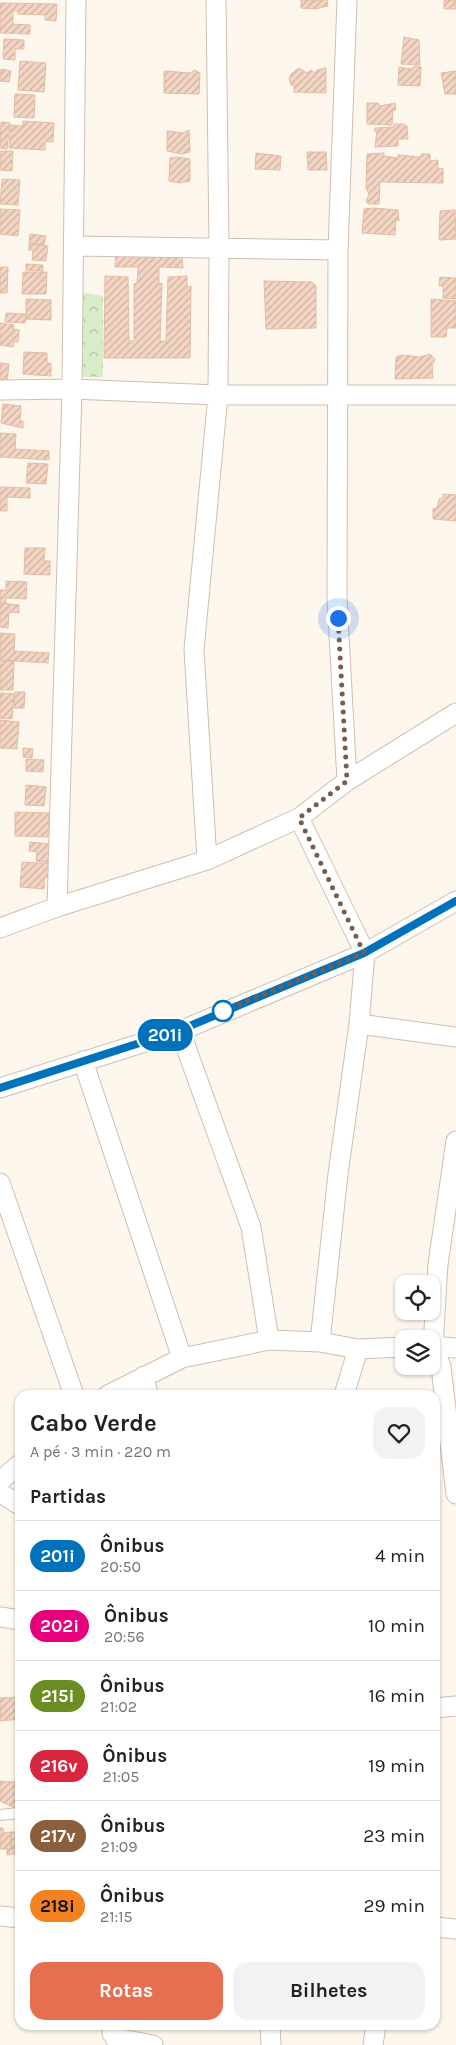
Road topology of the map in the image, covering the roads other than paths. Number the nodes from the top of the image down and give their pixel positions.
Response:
1 (76, 0) edge
2 (216, 0) edge
3 (347, 0) edge
4 (74, 246) junction
5 (219, 248) junction
6 (338, 250) junction
7 (72, 389) junction
8 (0, 390) edge
9 (218, 395) junction
10 (339, 395) junction
11 (456, 395) edge
12 (456, 713) edge
13 (347, 781) junction
14 (299, 818) junction
15 (207, 860) junction
16 (456, 900) edge
17 (57, 907) junction
18 (0, 928) edge
19 (364, 953) junction
20 (359, 1024) junction
21 (180, 1030) junction
22 (456, 1037) edge
23 (83, 1061) junction
24 (0, 1088) edge
25 (456, 1141) edge
26 (0, 1183) edge
27 (433, 1330) edge
28 (269, 1340) junction
29 (320, 1342) junction
30 (395, 1347) edge
31 (440, 1347) edge
32 (456, 1348) edge
33 (358, 1349) junction
34 (182, 1358) junction
35 (440, 1365) edge
36 (144, 1376) junction
37 (72, 1390) edge
38 (117, 1390) edge
39 (147, 1390) edge
40 (346, 1390) edge
41 (15, 1468) edge
42 (0, 1481) edge
43 (0, 1493) edge
44 (456, 1494) edge
45 (15, 1502) edge
46 (0, 1617) edge
47 (15, 1619) edge
48 (456, 1706) edge
49 (440, 1708) edge
50 (15, 1813) edge
51 (0, 1815) edge
52 (0, 1916) edge
53 (15, 1918) edge
54 (440, 1928) edge
55 (456, 1930) edge
56 (112, 2030) edge
57 (270, 2030) edge
58 (375, 2030) edge
59 (153, 2045) edge
60 (271, 2045) edge
61 (373, 2045) edge

1 - 4 street
2 - 5 street
3 - 6 street
4 - 5 street
4 - 7 street
5 - 6 street
5 - 9 street
6 - 10 street
7 - 8 street
7 - 9 street
7 - 17 street
9 - 10 street
9 - 15 street
10 - 11 street
10 - 13 street
12 - 13 street
13 - 14 street
14 - 15 street
14 - 19 street
15 - 17 street
16 - 19 street
17 - 18 street
19 - 20 street
19 - 21 street
20 - 22 street
20 - 29 street
21 - 23 street
21 - 28 street
23 - 24 street
23 - 34 street
25 - 27 street
26 - 37 street
28 - 29 street
28 - 34 street
29 - 33 street
30 - 33 street
31 - 32 street
33 - 40 street
34 - 36 street
35 - 44 street
36 - 38 street
36 - 39 street
41 - 42 street
43 - 45 street
46 - 47 street
48 - 49 street
50 - 51 lane
52 - 53 street
54 - 55 street
56 - 59 street
57 - 60 street
58 - 61 street

